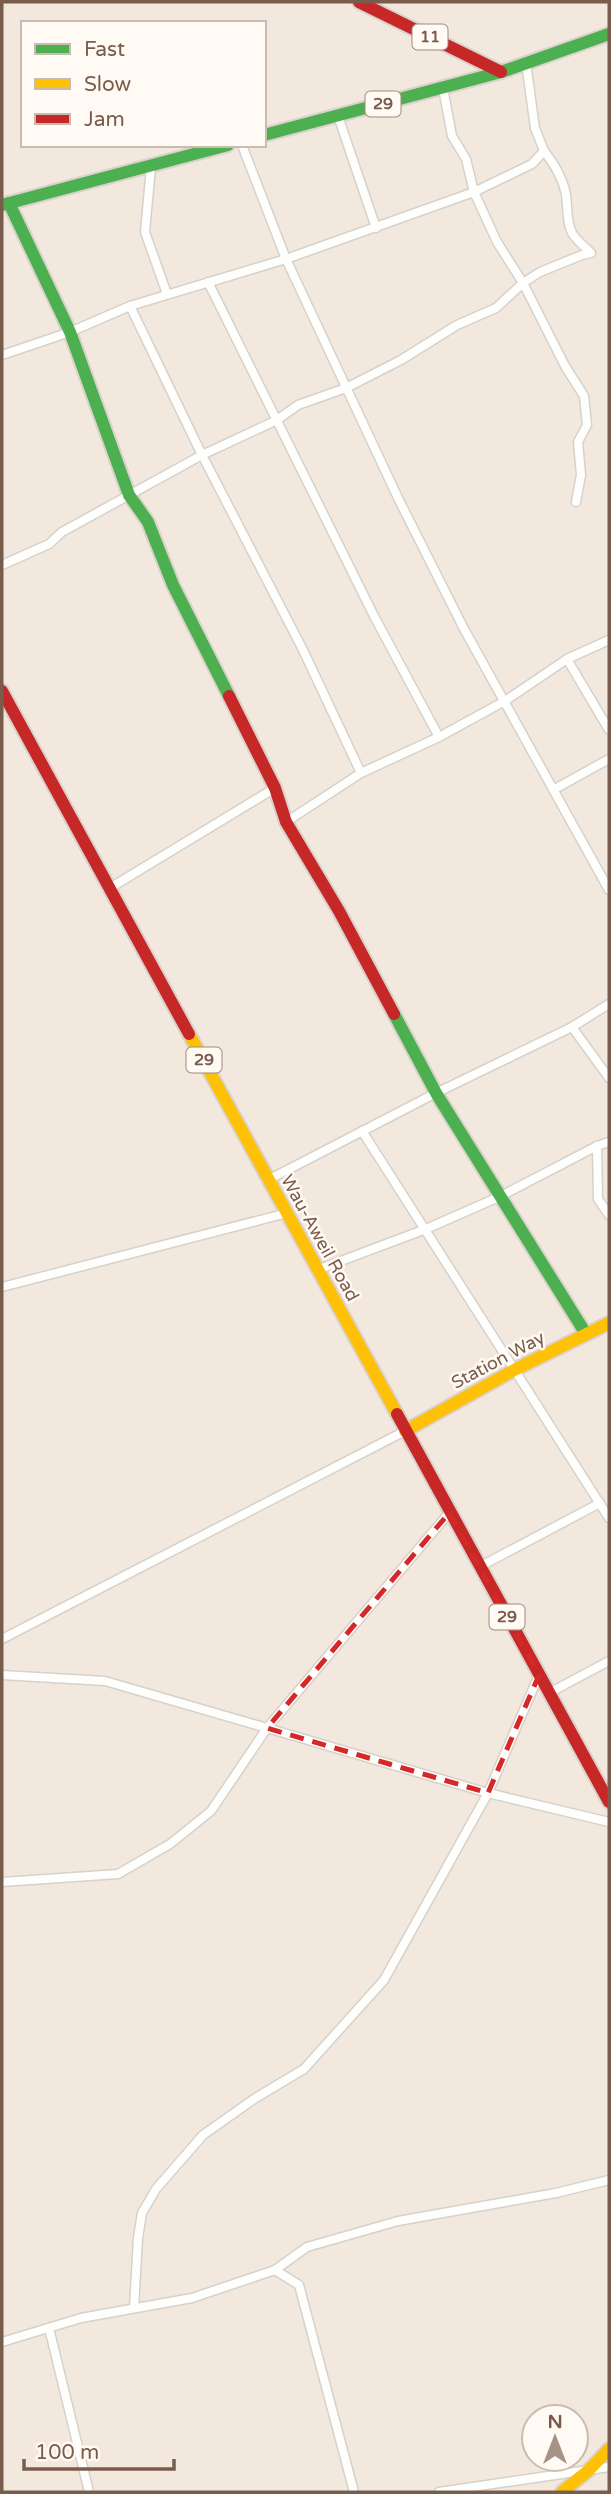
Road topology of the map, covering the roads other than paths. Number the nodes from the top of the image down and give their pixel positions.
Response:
1 (359, 2) edge
2 (609, 34) edge
3 (526, 64) junction
4 (501, 72) junction
5 (443, 88) junction
6 (338, 116) junction
7 (266, 134) edge
8 (221, 147) edge
9 (243, 147) edge
10 (544, 151) junction
11 (150, 167) junction
12 (474, 192) junction
13 (5, 204) edge
14 (376, 228) junction
15 (286, 259) junction
16 (208, 282) junction
17 (523, 283) junction
18 (167, 294) junction
19 (130, 306) junction
20 (70, 332) junction
21 (2, 355) edge
22 (346, 388) junction
23 (277, 420) junction
24 (202, 455) junction
25 (129, 495) junction
26 (576, 502) dead end
27 (2, 565) edge
28 (609, 640) edge
29 (567, 659) junction
30 (2, 691) edge
31 (505, 702) junction
32 (609, 730) edge
33 (439, 737) junction
34 (609, 759) edge
35 (361, 773) junction
36 (275, 788) junction
37 (553, 790) junction
38 (286, 822) junction
39 (607, 878) edge
40 (110, 888) junction
41 (609, 890) edge
42 (609, 1004) edge
43 (572, 1027) junction
44 (609, 1078) edge
45 (436, 1093) junction
46 (362, 1131) junction
47 (609, 1142) edge
48 (597, 1146) junction
49 (268, 1180) junction
50 (501, 1196) junction
51 (287, 1213) junction
52 (609, 1215) edge
53 (426, 1229) junction
54 (317, 1270) junction
55 (2, 1287) edge
56 (609, 1323) edge
57 (586, 1334) junction
58 (516, 1369) junction
59 (405, 1431) junction
60 (600, 1503) junction
61 (449, 1513) junction
62 (609, 1518) edge
63 (479, 1567) junction
64 (2, 1639) edge
65 (609, 1661) edge
66 (2, 1675) edge
67 (539, 1675) junction
68 (550, 1693) junction
69 (267, 1728) junction
70 (488, 1793) junction
71 (609, 1802) edge
72 (609, 1822) edge
73 (2, 1882) edge
74 (609, 2180) edge
75 (275, 2270) junction
76 (134, 2308) junction
77 (48, 2328) junction
78 (2, 2342) edge
79 (609, 2449) edge
80 (609, 2467) edge
81 (590, 2469) edge
82 (590, 2470) edge
83 (569, 2473) edge
84 (585, 2473) edge
85 (89, 2492) edge
86 (354, 2492) edge
87 (439, 2492) edge
88 (562, 2492) edge

1 - 4 main road, 11
2 - 3 main road, 29
3 - 4 main road, 29
3 - 10 street
4 - 5 main road, 29
5 - 6 main road, 29
5 - 12 street
6 - 7 main road, 29
6 - 14 street
8 - 11 main road
9 - 15 street
10 - 12 street
10 - 17 street
11 - 13 main road
11 - 18 street
12 - 14 street
12 - 17 street
13 - 20 main road
14 - 15 street
15 - 16 street
15 - 22 street
16 - 18 street
16 - 23 street
17 - 22 street
17 - 26 street
18 - 19 street
19 - 20 street
19 - 24 street
20 - 21 street
20 - 25 main road
22 - 23 street
22 - 31 street
23 - 24 street
23 - 33 street
24 - 25 street
24 - 35 street
25 - 27 street
25 - 36 main road
28 - 29 street
29 - 31 street
29 - 32 street
30 - 40 main road, Wau-Aweil Road / 29
31 - 33 street
31 - 37 street
33 - 35 street
34 - 37 street
35 - 38 street
36 - 38 main road
36 - 40 street
37 - 39 street
38 - 45 main road
39 - 41 street
40 - 49 main road, Wau-Aweil Road / 29
42 - 43 street
43 - 44 street
43 - 45 street
45 - 46 street
45 - 50 main road
46 - 49 street
46 - 53 street
47 - 48 street
48 - 50 street
48 - 52 street
49 - 51 main road, Wau-Aweil Road / 29
50 - 53 street
50 - 57 main road
51 - 54 main road, Wau-Aweil Road / 29
51 - 55 street
53 - 54 street
53 - 58 street
54 - 59 main road, Wau-Aweil Road / 29
56 - 57 main road, Station Way
57 - 58 main road, Station Way
58 - 59 main road, Station Way
58 - 60 street
59 - 61 main road, Wau-Aweil Road / 29
59 - 64 street
60 - 62 street
60 - 63 street
61 - 63 main road, Wau-Aweil Road / 29
61 - 69 street
63 - 67 main road, Wau-Aweil Road / 29
65 - 68 street
66 - 69 street
67 - 68 main road, Wau-Aweil Road / 29
67 - 70 street
68 - 71 main road, Wau-Aweil Road / 29
69 - 70 street
69 - 73 street
70 - 72 street
70 - 76 street
74 - 75 street
75 - 76 street
75 - 86 street
76 - 77 street
77 - 78 street
77 - 85 street
79 - 81 main road
80 - 82 street
83 - 87 street
84 - 88 main road

